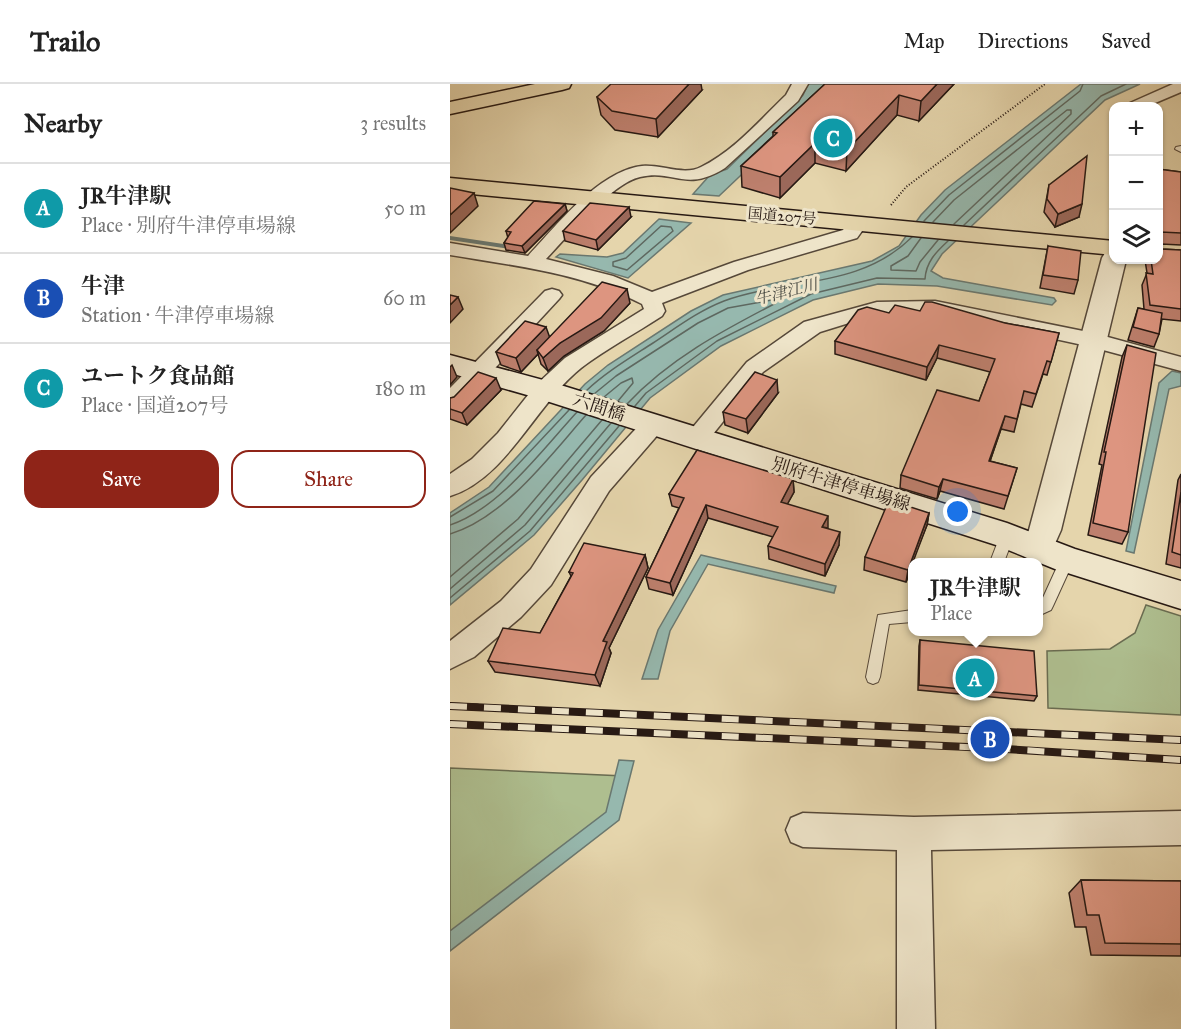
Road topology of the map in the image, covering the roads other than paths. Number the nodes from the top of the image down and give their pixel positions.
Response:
1 (513, 84) edge
2 (562, 84) edge
3 (800, 84) edge
4 (1181, 86) edge
5 (450, 96) edge
6 (1145, 102) edge
7 (450, 108) edge
8 (450, 185) edge
9 (596, 199) junction
10 (866, 224) junction
11 (1109, 248) edge
12 (450, 249) edge
13 (532, 263) junction
14 (1112, 264) edge
15 (552, 295) dead end
16 (651, 300) junction
17 (1093, 340) junction
18 (450, 364) edge
19 (1181, 364) edge
20 (479, 371) junction
21 (549, 391) junction
22 (450, 402) edge
23 (648, 423) junction
24 (696, 438) junction
25 (450, 487) edge
26 (1027, 552) edge
27 (1181, 595) edge
28 (908, 616) edge
29 (450, 656) edge
30 (873, 677) dead end
31 (1181, 828) edge
32 (803, 830) dead end
33 (914, 834) junction
34 (916, 1029) edge

1 - 5 highway
2 - 7 highway
3 - 9 street
4 - 6 street
8 - 9 highway, 国道207号
9 - 10 highway, 国道207号
9 - 13 street
10 - 11 highway, 国道207号
10 - 16 street
12 - 13 street
13 - 16 street
14 - 17 main road
15 - 20 street
16 - 21 street
17 - 19 street
17 - 24 street
17 - 26 main road
18 - 20 main road
20 - 21 main road
20 - 22 street
21 - 23 main road, 六間橋
21 - 25 street
23 - 24 main road, 別府牛津停車場線
23 - 29 street
24 - 26 main road, 別府牛津停車場線
26 - 27 main road, 別府牛津停車場線
28 - 30 lane
31 - 33 street
32 - 33 street
33 - 34 street

